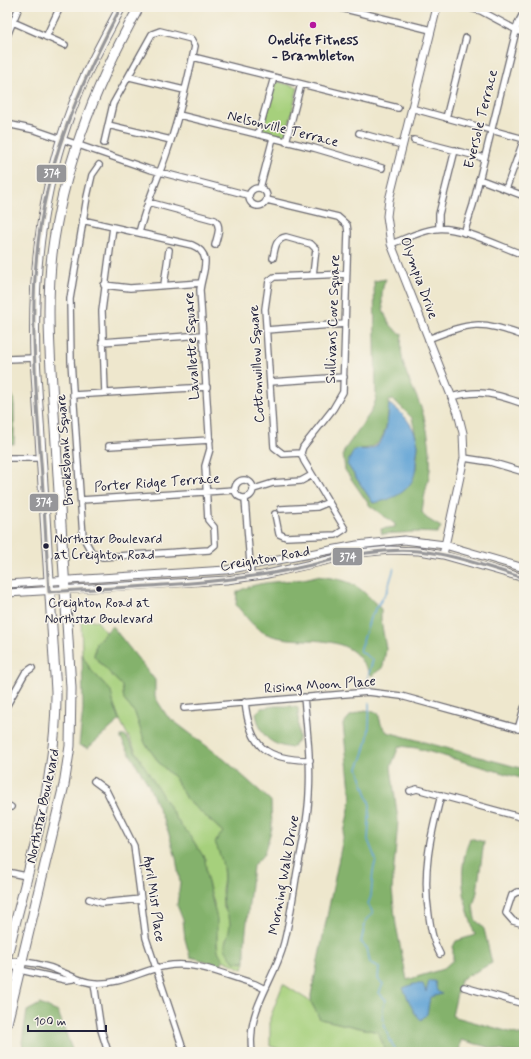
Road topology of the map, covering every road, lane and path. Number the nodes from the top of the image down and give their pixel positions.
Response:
1 (19, 7) edge
2 (60, 7) edge
3 (121, 7) edge
4 (139, 7) edge
5 (336, 7) edge
6 (437, 7) edge
7 (466, 7) edge
8 (524, 12) edge
9 (13, 22) junction
10 (431, 30) junction
11 (516, 30) junction
12 (524, 34) edge
13 (7, 36) edge
14 (46, 37) junction
15 (466, 38) dead end
16 (65, 45) dead end
17 (193, 57) junction
18 (130, 77) junction
19 (274, 77) junction
20 (301, 84) junction
21 (184, 90) junction
22 (398, 108) dead end
23 (411, 108) junction
24 (179, 115) junction
25 (446, 118) junction
26 (7, 124) edge
27 (108, 125) junction
28 (492, 129) junction
29 (359, 133) dead end
30 (258, 134) junction
31 (273, 138) junction
32 (62, 139) junction
33 (524, 139) edge
34 (171, 140) junction
35 (414, 140) dead end
36 (286, 142) junction
37 (104, 143) dead end
38 (76, 144) junction
39 (402, 145) junction
40 (455, 150) junction
41 (484, 158) junction
42 (100, 165) dead end
43 (382, 168) dead end
44 (158, 172) junction
45 (479, 179) junction
46 (260, 188) junction
47 (506, 189) junction
48 (248, 195) junction
49 (524, 196) edge
50 (267, 200) junction
51 (148, 202) junction
52 (82, 220) junction
53 (113, 227) junction
54 (439, 228) junction
55 (139, 233) junction
56 (464, 233) junction
57 (391, 244) junction
58 (215, 245) dead end
59 (169, 250) dead end
60 (524, 255) edge
61 (273, 258) dead end
62 (313, 274) junction
63 (346, 274) junction
64 (201, 283) junction
65 (104, 285) junction
66 (164, 285) junction
67 (345, 324) junction
68 (266, 330) junction
69 (203, 335) junction
70 (524, 336) edge
71 (428, 339) junction
72 (102, 342) junction
73 (35, 358) junction
74 (7, 359) edge
75 (344, 377) junction
76 (270, 382) junction
77 (207, 388) junction
78 (105, 393) junction
79 (73, 395) junction
80 (451, 397) junction
81 (524, 404) edge
82 (210, 440) junction
83 (108, 446) dead end
84 (301, 453) junction
85 (7, 458) edge
86 (41, 458) junction
87 (464, 458) junction
88 (524, 472) edge
89 (312, 475) junction
90 (254, 489) junction
91 (235, 490) junction
92 (207, 492) junction
93 (245, 499) junction
94 (81, 500) junction
95 (329, 502) junction
96 (281, 509) dead end
97 (275, 514) dead end
98 (445, 546) junction
99 (443, 555) junction
100 (249, 566) junction
101 (524, 568) edge
102 (250, 576) junction
103 (524, 578) edge
104 (64, 580) junction
105 (48, 581) junction
106 (7, 584) edge
107 (66, 591) junction
108 (49, 592) junction
109 (7, 593) edge
110 (32, 668) dead end
111 (304, 696) junction
112 (245, 702) junction
113 (7, 705) edge
114 (184, 708) dead end
115 (524, 708) edge
116 (521, 730) edge
117 (310, 760) junction
118 (94, 781) dead end
119 (410, 791) dead end
120 (441, 795) junction
121 (524, 818) edge
122 (7, 872) edge
123 (26, 876) junction
124 (524, 892) edge
125 (89, 899) dead end
126 (141, 899) junction
127 (524, 924) edge
128 (440, 954) dead end
129 (7, 956) edge
130 (7, 962) edge
131 (21, 966) junction
132 (156, 968) junction
133 (73, 979) junction
134 (94, 983) junction
135 (464, 988) dead end
136 (265, 989) junction
137 (524, 1004) edge
138 (7, 1023) edge
139 (108, 1052) edge
140 (184, 1052) edge
141 (252, 1052) edge

1 - 9 street
2 - 14 street
3 - 32 main road, Northstar Boulevard
4 - 38 main road, Northstar Boulevard
5 - 10 street
6 - 10 street, Olympia Drive
7 - 11 street
8 - 11 street, Eversole Terrace
9 - 13 street
9 - 14 street
10 - 23 street, Olympia Drive
11 - 12 street
11 - 28 street, Eversole Terrace
14 - 16 street
15 - 25 street
17 - 18 street
17 - 19 street
17 - 21 street
18 - 21 street
18 - 27 street
19 - 20 street
19 - 30 street
20 - 22 street
20 - 36 street
21 - 24 street
23 - 25 street
23 - 39 street, Olympia Drive
24 - 30 street, Nelsonville Terrace
24 - 34 street
25 - 28 street
26 - 32 street
27 - 34 street
27 - 37 street
28 - 33 street
28 - 41 street, Eversole Terrace
29 - 39 street
30 - 31 street, Nelsonville Terrace
31 - 36 street, Nelsonville Terrace
31 - 46 street
32 - 38 street
32 - 73 main road, Northstar Boulevard
33 - 47 street
34 - 44 street
35 - 40 street
36 - 43 street, Nelsonville Terrace
38 - 44 street
38 - 104 main road, Northstar Boulevard
39 - 57 street, Olympia Drive
40 - 41 street
40 - 54 street
41 - 45 street, Eversole Terrace
42 - 52 street, Brooksbank Square
44 - 48 street
44 - 51 street
45 - 47 street
45 - 56 street, Eversole Terrace
46 - 48 street
46 - 50 street
47 - 49 street
48 - 50 street
50 - 63 street, Sullivans Cove Square
51 - 55 street
51 - 58 street
52 - 53 street, Lavallette Square
52 - 79 street, Brooksbank Square
53 - 55 street, Lavallette Square
53 - 65 street
54 - 56 street
54 - 57 street
55 - 64 street, Lavallette Square
56 - 60 street
57 - 71 street, Olympia Drive
59 - 66 street
61 - 62 street
62 - 63 street, Cottonwillow Square
62 - 68 street, Cottonwillow Square
63 - 67 street, Sullivans Cove Square
64 - 66 street
64 - 69 street, Lavallette Square
65 - 66 street
65 - 72 street
67 - 68 street
67 - 75 street, Sullivans Cove Square
68 - 76 street, Cottonwillow Square
69 - 72 street
69 - 77 street, Lavallette Square
70 - 71 street
71 - 80 street, Olympia Drive
72 - 78 street
73 - 74 street
73 - 86 main road, Northstar Boulevard
75 - 76 street
75 - 84 street, Sullivans Cove Square
76 - 84 street, Cottonwillow Square
77 - 78 street
77 - 82 street, Lavallette Square
78 - 79 street
79 - 94 street, Brooksbank Square
80 - 81 street
80 - 87 street, Olympia Drive
82 - 83 street
82 - 92 street, Lavallette Square
84 - 89 street
85 - 86 street
86 - 105 main road, Northstar Boulevard
87 - 88 street
87 - 98 street, Olympia Drive
89 - 90 street
89 - 95 street
90 - 91 street
90 - 93 street
91 - 92 street, Porter Ridge Terrace
91 - 93 street
92 - 94 street, Porter Ridge Terrace
92 - 94 street, Brooksbank Square
93 - 100 street
95 - 96 street
95 - 97 street
98 - 99 street, Olympia Drive
98 - 100 street, Creighton Road
98 - 101 street, Creighton Road
99 - 102 street, Creighton Road
99 - 103 street, Creighton Road
100 - 102 street
100 - 104 street, Creighton Road
102 - 107 street, Creighton Road
104 - 105 street, Creighton Road
104 - 107 main road, Northstar Boulevard
105 - 106 street, Creighton Road
105 - 108 main road, Northstar Boulevard
107 - 108 street, Creighton Road
107 - 131 main road, Northstar Boulevard
108 - 109 street, Creighton Road
108 - 123 main road, Northstar Boulevard
110 - 113 street
111 - 112 street, Rising Moon Place
111 - 116 street, Rising Moon Place
111 - 117 street, Morning Walk Drive
112 - 114 street, Rising Moon Place
112 - 117 street
115 - 116 street
117 - 136 street, Morning Walk Drive
118 - 126 street, April Mist Place
119 - 120 street
120 - 121 street
120 - 128 street
122 - 123 street
123 - 129 main road, Northstar Boulevard
124 - 127 street
125 - 126 street
126 - 132 street, April Mist Place
130 - 131 street
130 - 131 street
131 - 133 street
131 - 133 street
131 - 138 main road, Northstar Boulevard
132 - 134 street
132 - 136 street
132 - 140 street, April Mist Place
133 - 134 street
134 - 139 street
135 - 137 street
136 - 141 street, Morning Walk Drive

